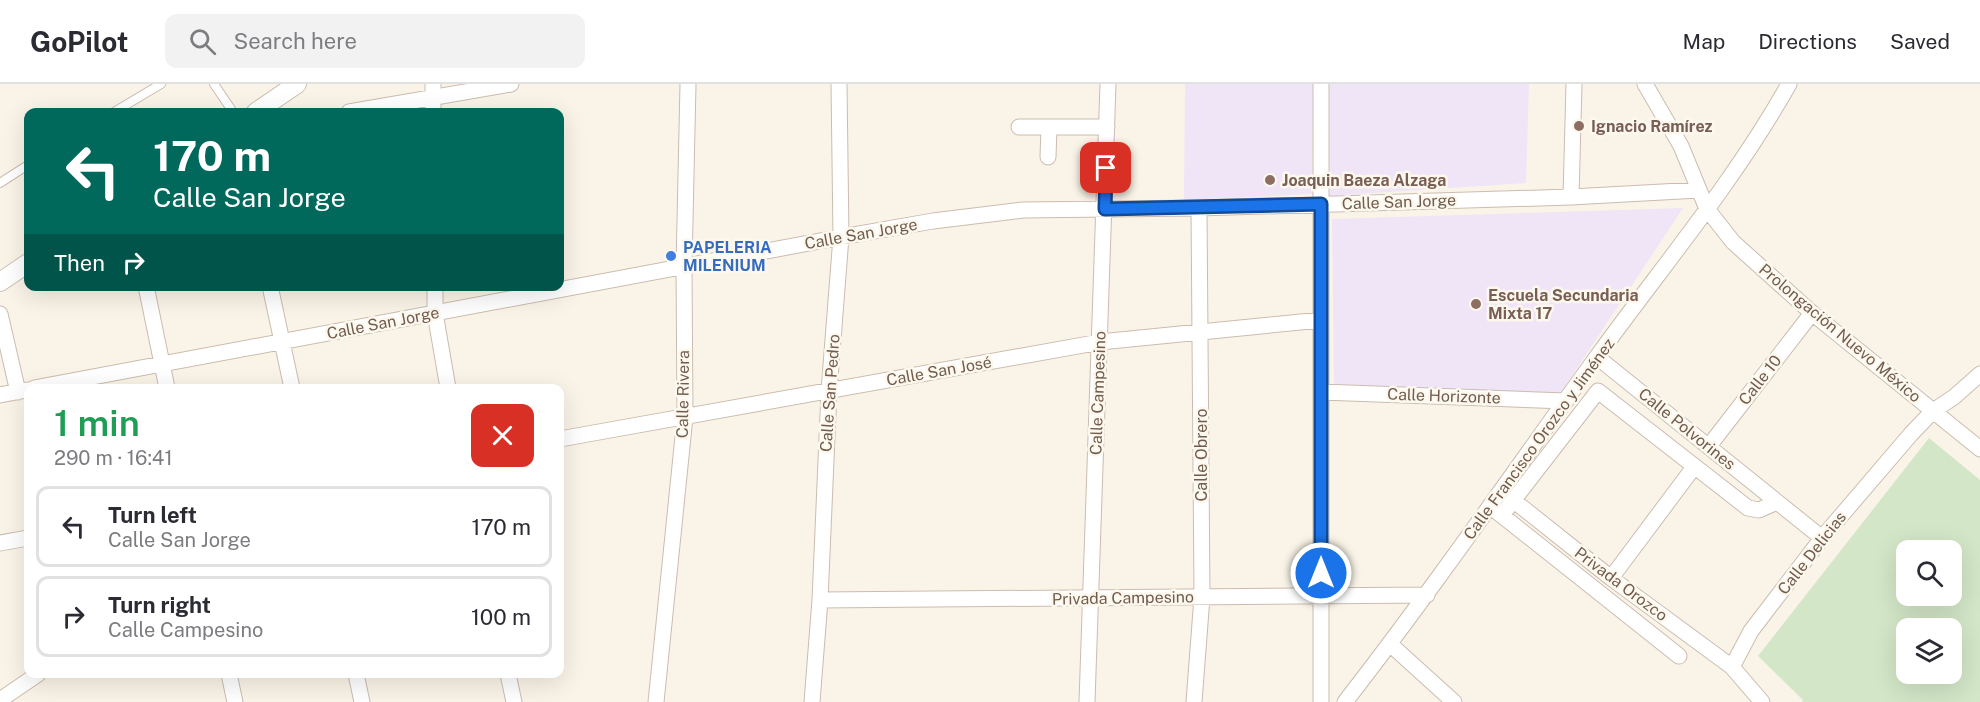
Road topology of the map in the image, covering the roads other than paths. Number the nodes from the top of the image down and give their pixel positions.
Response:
1 (214, 84) edge
2 (297, 84) edge
3 (511, 84) edge
4 (688, 84) edge
5 (839, 84) edge
6 (1108, 84) edge
7 (1321, 84) edge
8 (1574, 84) edge
9 (1645, 84) edge
10 (1789, 84) edge
11 (158, 85) edge
12 (433, 98) edge
13 (121, 108) edge
14 (230, 108) edge
15 (262, 108) edge
16 (373, 108) edge
17 (1019, 127) dead end
18 (1049, 127) junction
19 (1107, 127) junction
20 (1048, 157) dead end
21 (24, 168) edge
22 (0, 183) edge
23 (1699, 190) junction
24 (1571, 197) junction
25 (1321, 204) junction
26 (1198, 207) junction
27 (1105, 209) junction
28 (1707, 209) junction
29 (842, 237) junction
30 (24, 266) edge
31 (684, 266) junction
32 (0, 282) edge
33 (564, 289) edge
34 (147, 291) edge
35 (271, 291) edge
36 (435, 291) edge
37 (552, 291) edge
38 (435, 313) junction
39 (1812, 313) junction
40 (0, 314) edge
41 (1321, 320) junction
42 (1200, 333) junction
43 (282, 342) junction
44 (1100, 342) junction
45 (1597, 357) junction
46 (162, 364) junction
47 (1980, 374) edge
48 (55, 384) edge
49 (166, 384) edge
50 (291, 384) edge
51 (447, 384) edge
52 (23, 391) edge
53 (828, 391) junction
54 (1321, 392) junction
55 (0, 395) edge
56 (1566, 401) junction
57 (1934, 411) junction
58 (684, 417) junction
59 (564, 438) edge
60 (1709, 446) junction
61 (1980, 449) edge
62 (1694, 467) junction
63 (1513, 500) junction
64 (1777, 502) junction
65 (1496, 510) junction
66 (1822, 538) junction
67 (24, 539) edge
68 (0, 543) edge
69 (1611, 578) junction
70 (1427, 595) junction
71 (1321, 596) junction
72 (1202, 597) junction
73 (1090, 598) junction
74 (820, 600) junction
75 (1389, 644) junction
76 (1678, 656) dead end
77 (1732, 667) junction
78 (32, 678) edge
79 (230, 678) edge
80 (357, 678) edge
81 (509, 678) edge
82 (0, 700) edge
83 (235, 702) edge
84 (362, 702) edge
85 (514, 702) edge
86 (656, 702) edge
87 (812, 702) edge
88 (1087, 702) edge
89 (1194, 702) edge
90 (1321, 702) edge
91 (1344, 702) edge
92 (1454, 702) edge
93 (1762, 702) edge

1 - 14 lane
2 - 15 street
3 - 12 street
4 - 31 street, Calle Rivera
5 - 29 street, Calle San Pedro
6 - 19 street, Calle Campesino
7 - 25 street
8 - 24 street
9 - 23 street, Prolongación Nuevo México
10 - 28 street, Calle Francisco Orozco y Jiménez
11 - 13 lane
12 - 16 street
17 - 18 street
18 - 19 street
18 - 20 street
19 - 27 street, Calle Campesino
21 - 22 lane
23 - 24 street, Calle San Jorge
23 - 28 street, Prolongación Nuevo México
24 - 25 street, Calle San Jorge
25 - 26 street, Calle San Jorge
25 - 41 street
26 - 27 street, Calle San Jorge
26 - 42 street, Calle Obrero
27 - 29 street, Calle San Jorge
27 - 44 street, Calle Campesino
28 - 39 street, Prolongación Nuevo México
28 - 45 street, Calle Francisco Orozco y Jiménez
29 - 31 street, Calle San Jorge
29 - 53 street, Calle San Pedro
30 - 32 street
31 - 33 street, Calle San Jorge
31 - 58 street, Calle Rivera
34 - 46 street
35 - 43 street
36 - 38 street
37 - 38 street, Calle San Jorge
38 - 43 street, Calle San Jorge
38 - 51 street
39 - 57 street, Prolongación Nuevo México
39 - 60 street, Calle 10
40 - 52 street
41 - 42 street, Calle San José
41 - 54 street
42 - 44 street, Calle San José
42 - 72 street, Calle Obrero
43 - 46 street, Calle San Jorge
43 - 50 street
44 - 53 street, Calle San José
44 - 73 street, Calle Campesino
45 - 56 street, Calle Francisco Orozco y Jiménez
45 - 60 street, Calle Polvorines
46 - 48 street, Calle San Jorge
46 - 49 street
47 - 57 street, Calle Delicias
52 - 55 street
53 - 58 street, Calle San José
53 - 74 street, Calle San Pedro
54 - 56 street, Calle Horizonte
54 - 71 street
56 - 65 street, Calle Francisco Orozco y Jiménez
57 - 61 street, Prolongación Nuevo México
57 - 66 street, Calle Delicias
58 - 59 street, Calle San José
58 - 86 street, Calle Rivera
60 - 64 street, Calle Polvorines
62 - 63 street, Calle Polvorines
62 - 64 street, Calle Polvorines
62 - 69 street
63 - 65 street
63 - 69 street, Privada Orozco
64 - 66 street, Calle Polvorines
65 - 70 street, Calle Francisco Orozco y Jiménez
65 - 76 street, Privada Orozco
66 - 77 street, Calle Delicias
67 - 68 street
69 - 77 street, Privada Orozco
70 - 71 street, Privada Campesino
70 - 75 street, Calle Francisco Orozco y Jiménez
71 - 72 street, Privada Campesino
71 - 90 street
72 - 73 street, Privada Campesino
72 - 89 street, Calle Obrero
73 - 74 street, Privada Campesino
73 - 88 street, Calle Campesino
74 - 87 street, Calle San Pedro
75 - 91 street, Calle Francisco Orozco y Jiménez
75 - 92 street
77 - 93 street
78 - 82 street
79 - 83 street
80 - 84 street
81 - 85 street

